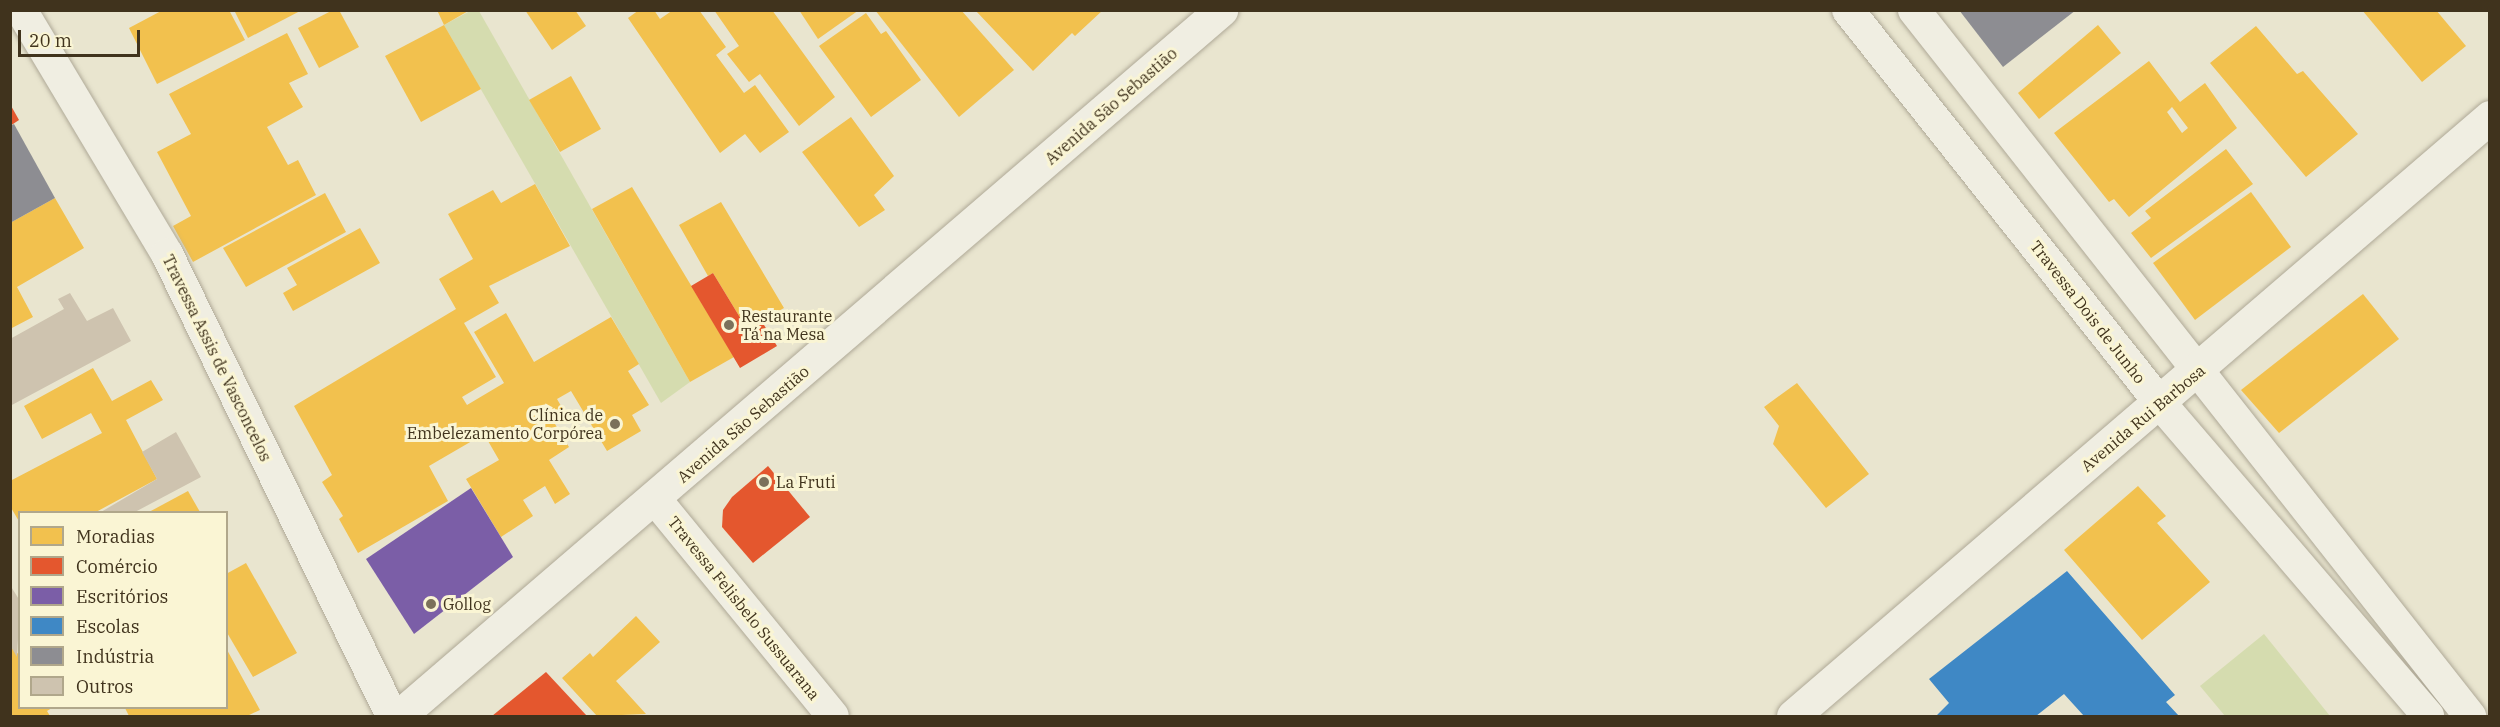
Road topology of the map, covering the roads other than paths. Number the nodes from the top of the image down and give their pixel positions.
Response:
1 (21, 10) edge
2 (1221, 10) edge
3 (1848, 10) edge
4 (1914, 10) edge
5 (2490, 117) edge
6 (2198, 372) junction
7 (2160, 403) junction
8 (656, 500) junction
9 (392, 717) edge
10 (399, 717) edge
11 (832, 717) edge
12 (1793, 717) edge
13 (2428, 717) edge
14 (2470, 717) edge

1 - 9 street, Travessa Assis de Vasconcelos
2 - 8 main road, Avenida São Sebastião
3 - 7 street, Travessa Dois de Junho
4 - 6 street
5 - 6 main road, Avenida Rui Barbosa
6 - 7 main road, Avenida Rui Barbosa
6 - 14 street
7 - 12 main road, Avenida Rui Barbosa
7 - 13 street, Travessa Dois de Junho
8 - 10 main road, Avenida São Sebastião
8 - 11 street, Travessa Felisbelo Sussuarana

